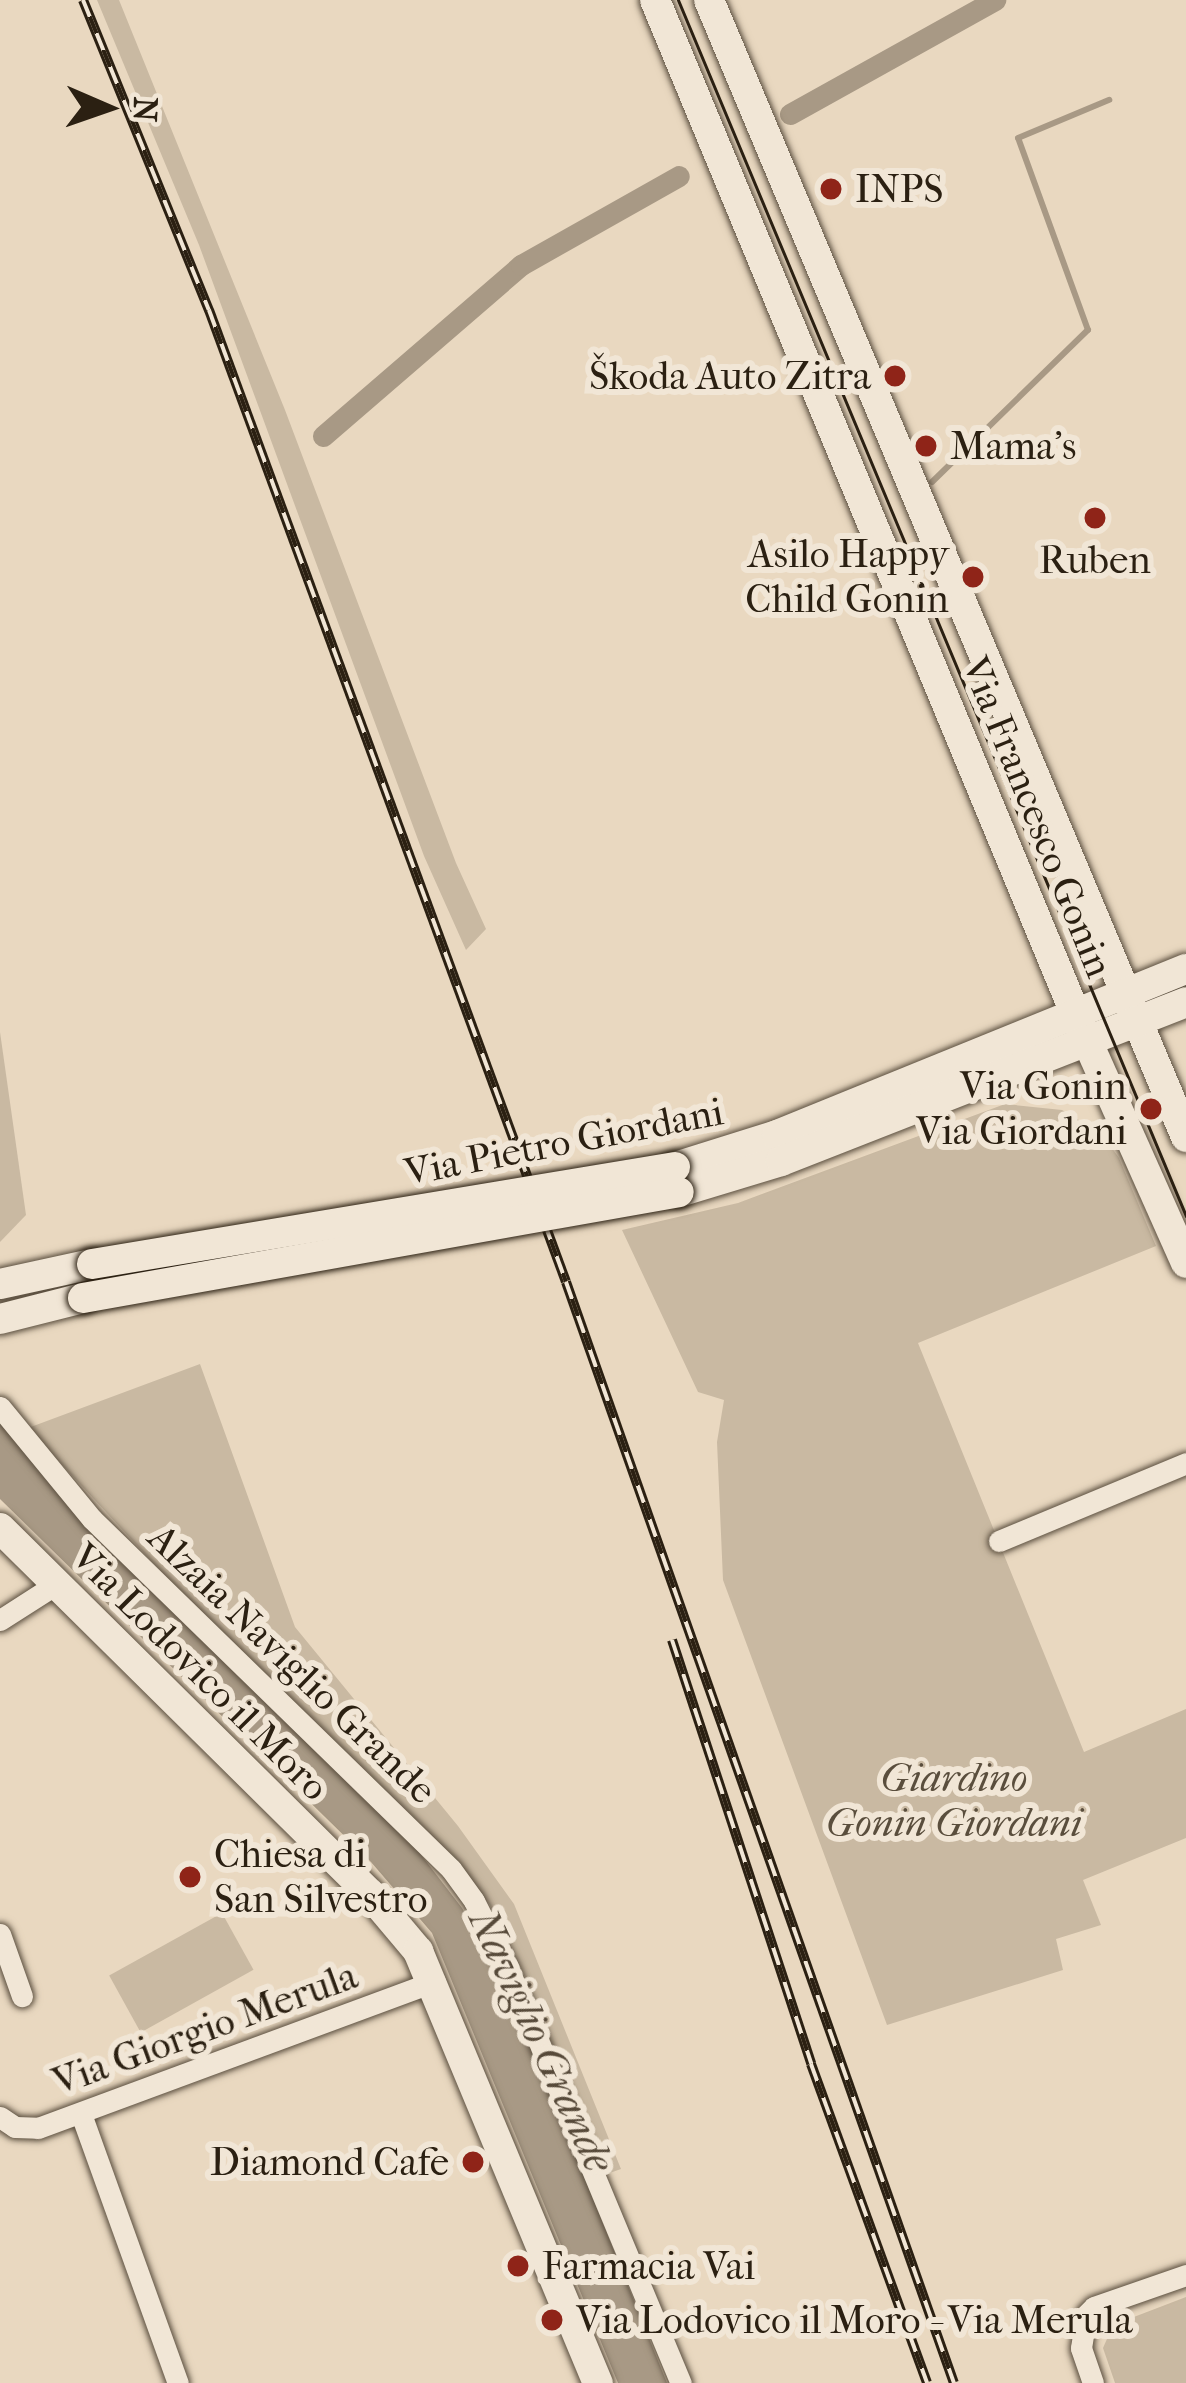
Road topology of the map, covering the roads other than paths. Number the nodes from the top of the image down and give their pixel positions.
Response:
1 (656, 0) edge
2 (710, 0) edge
3 (1186, 969) edge
4 (1186, 1002) edge
5 (1133, 1010) junction
6 (1082, 1031) junction
7 (1186, 1138) edge
8 (677, 1180) junction
9 (1186, 1263) edge
10 (0, 1284) edge
11 (0, 1318) edge
12 (0, 1407) edge
13 (1186, 1462) edge
14 (0, 1528) edge
15 (999, 1541) dead end
16 (56, 1584) junction
17 (0, 1619) edge
18 (0, 1934) edge
19 (435, 1981) junction
20 (22, 1996) dead end
21 (80, 2114) junction
22 (0, 2117) edge
23 (1186, 2275) edge
24 (178, 2383) edge
25 (598, 2383) edge
26 (681, 2383) edge
27 (1093, 2383) edge

1 - 6 street, Via Francesco Gonin
2 - 5 street, Via Francesco Gonin
3 - 5 street, Via Pietro Giordani
4 - 5 street, Via Pietro Giordani
5 - 6 street, Via Pietro Giordani
5 - 7 street, Via Francesco Gonin
6 - 8 street, Via Pietro Giordani
6 - 9 street, Via Francesco Gonin
8 - 10 street, Via Pietro Giordani, bridge
8 - 11 street, Via Pietro Giordani, bridge
12 - 26 street, Alzaia Naviglio Grande
13 - 15 street
14 - 16 street, Via Lodovico il Moro
16 - 17 street
16 - 19 street, Via Lodovico il Moro
18 - 20 street
19 - 21 street, Via Giorgio Merula
19 - 25 street, Via Lodovico il Moro
21 - 22 street, Via Giorgio Merula
21 - 24 street
23 - 27 street

